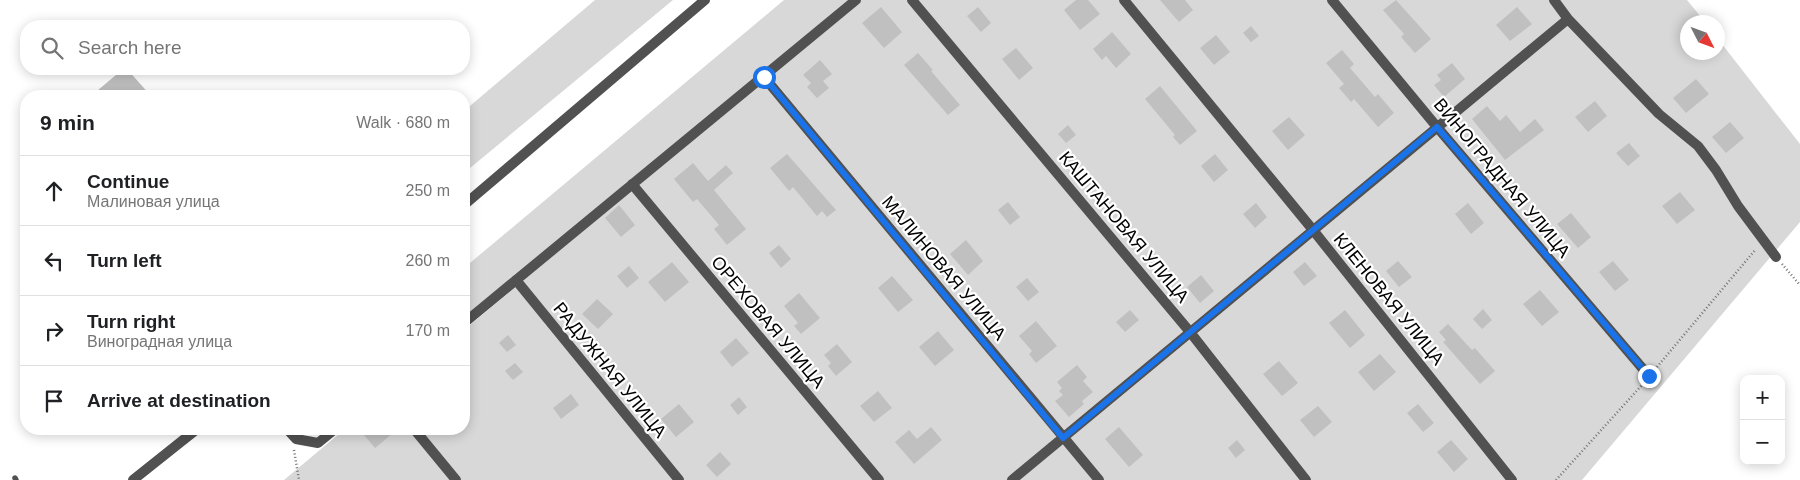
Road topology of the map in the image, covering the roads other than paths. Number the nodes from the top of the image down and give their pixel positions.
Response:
1 (705, 0) edge
2 (856, 0) edge
3 (912, 0) edge
4 (1124, 0) edge
5 (1332, 0) edge
6 (1554, 0) edge
7 (1568, 19) junction
8 (764, 77) junction
9 (1437, 127) junction
10 (632, 184) junction
11 (470, 200) edge
12 (1313, 230) junction
13 (1776, 257) road end
14 (516, 280) junction
15 (470, 318) edge
16 (1190, 332) junction
17 (1649, 376) road end
18 (189, 435) edge
19 (292, 435) edge
20 (328, 435) edge
21 (419, 435) edge
22 (1063, 438) junction
23 (133, 480) edge
24 (456, 480) edge
25 (679, 480) edge
26 (879, 480) edge
27 (1012, 480) edge
28 (1099, 480) edge
29 (1306, 480) edge
30 (1512, 480) edge

1 - 11 street
2 - 8 street
3 - 16 street, КАШТАНОВАЯ УЛИЦА
4 - 12 street, КЛЕНОВАЯ УЛИЦА
5 - 9 street, ВИНОГРАДНАЯ УЛИЦА
6 - 7 street
7 - 9 street
7 - 13 street
8 - 10 street
8 - 22 street, МАЛИНОВАЯ УЛИЦА
9 - 12 street
9 - 17 street, ВИНОГРАДНАЯ УЛИЦА
10 - 14 street
10 - 26 street, ОРЕХОВАЯ УЛИЦА
12 - 16 street
12 - 30 street, КЛЕНОВАЯ УЛИЦА
14 - 15 street
14 - 25 street, РАДУЖНАЯ УЛИЦА
16 - 22 street
16 - 29 street, КАШТАНОВАЯ УЛИЦА
18 - 23 street
19 - 20 street
21 - 24 street
22 - 27 street
22 - 28 street, МАЛИНОВАЯ УЛИЦА

